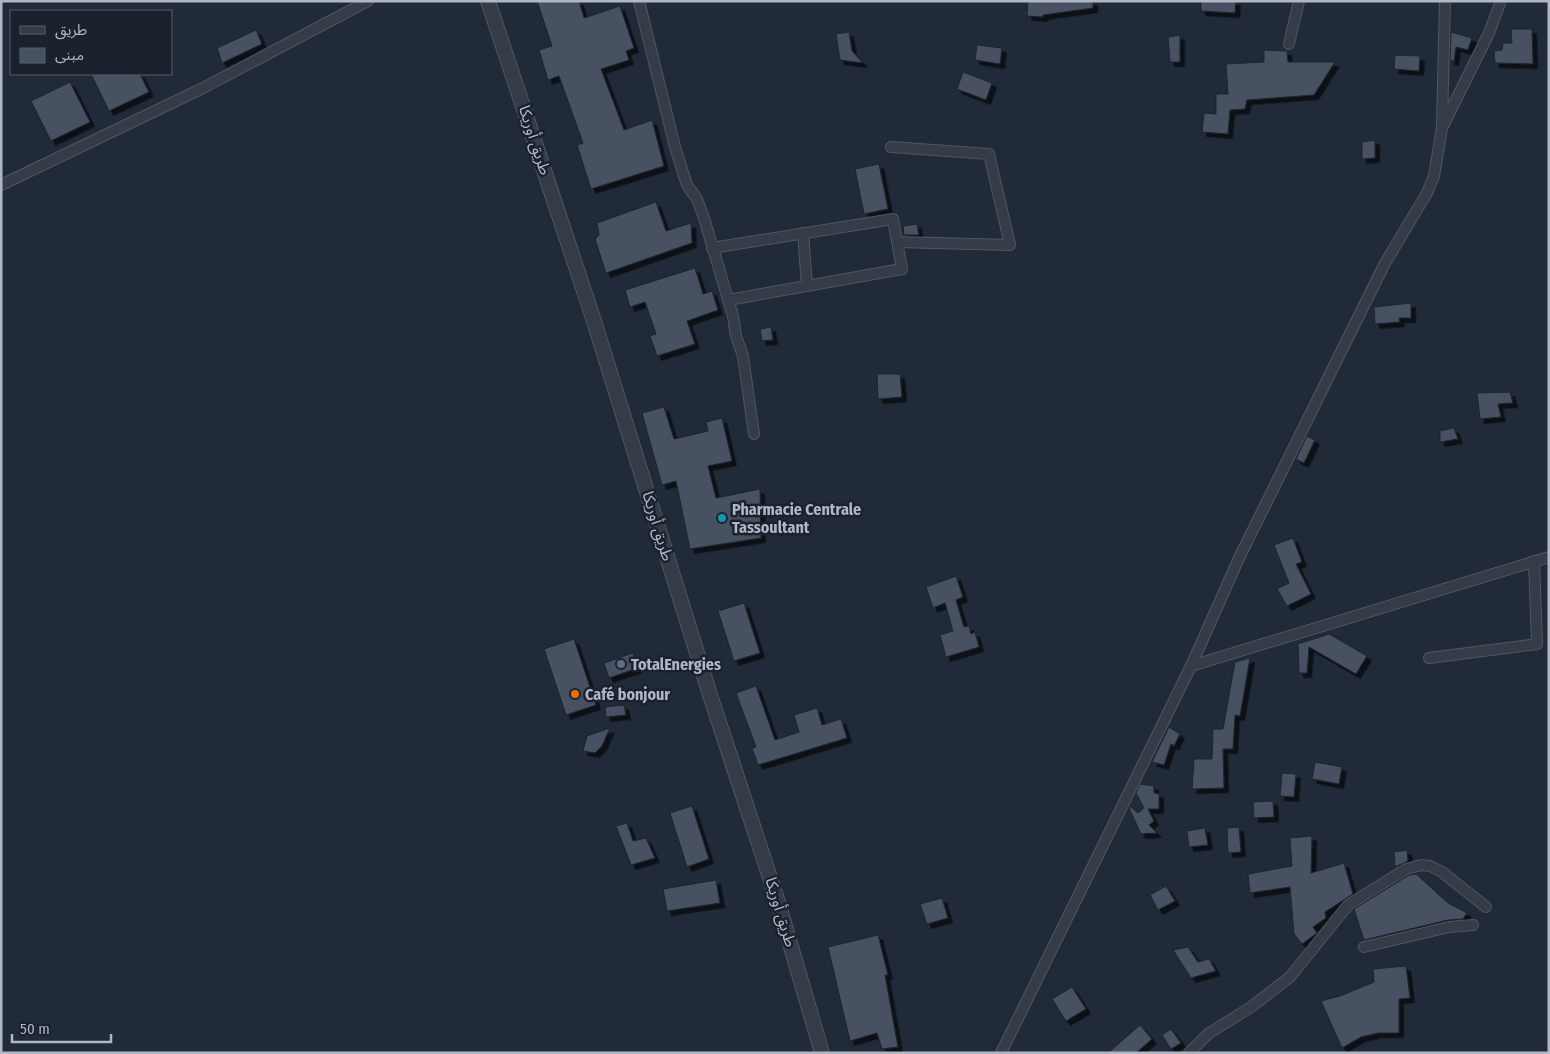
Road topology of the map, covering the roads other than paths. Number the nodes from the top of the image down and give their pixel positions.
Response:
1 (368, 1) edge
2 (488, 1) edge
3 (639, 1) edge
4 (1299, 1) edge
5 (1445, 1) edge
6 (1501, 1) edge
7 (1290, 44) dead end
8 (1442, 128) junction
9 (890, 147) dead end
10 (1, 185) edge
11 (803, 234) junction
12 (897, 242) junction
13 (712, 248) junction
14 (807, 286) junction
15 (728, 300) junction
16 (754, 434) dead end
17 (1549, 557) edge
18 (1534, 561) junction
19 (1429, 658) dead end
20 (1191, 666) junction
21 (1486, 907) dead end
22 (1473, 925) dead end
23 (1364, 947) dead end
24 (822, 1053) edge
25 (1001, 1053) edge
26 (1189, 1053) edge

1 - 10 street
2 - 24 street, طريق أوريكا
3 - 13 street
4 - 7 street
5 - 8 street
6 - 8 street
8 - 20 street
9 - 12 street
11 - 12 street
11 - 13 street
11 - 14 street
12 - 14 street
13 - 15 street
14 - 15 street
15 - 16 street
17 - 18 street
18 - 19 street
18 - 20 street
20 - 25 street
21 - 26 street
22 - 23 street

